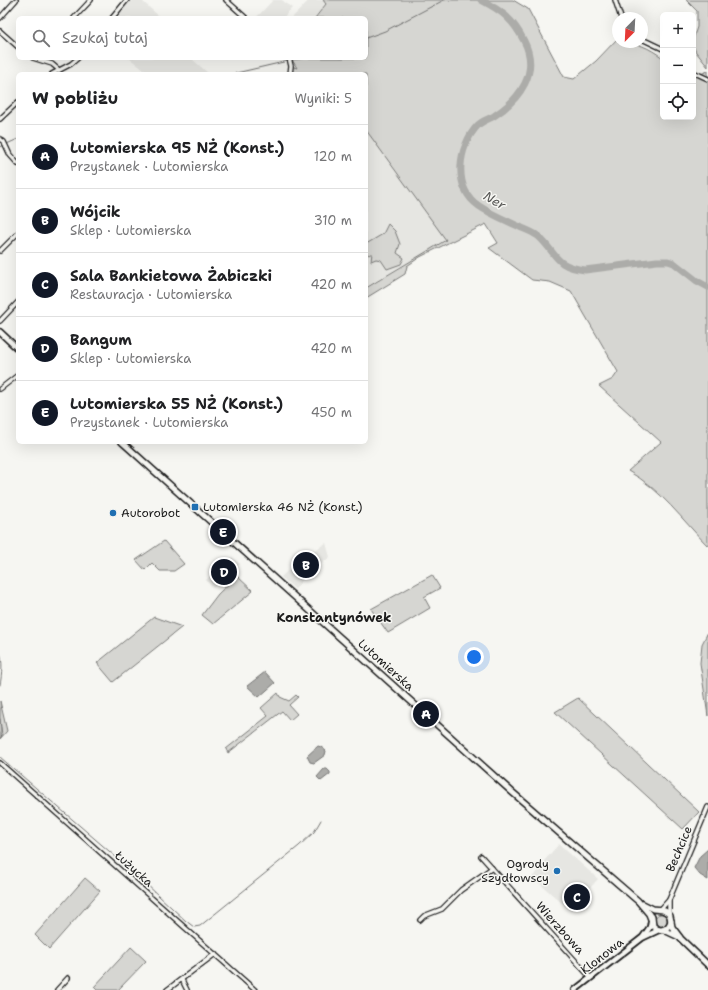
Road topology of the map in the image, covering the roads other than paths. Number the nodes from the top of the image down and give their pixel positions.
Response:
1 (16, 0) edge
2 (91, 0) edge
3 (127, 0) edge
4 (226, 0) edge
5 (615, 0) edge
6 (619, 12) edge
7 (76, 16) edge
8 (114, 16) edge
9 (244, 16) edge
10 (0, 18) edge
11 (0, 31) edge
12 (648, 42) edge
13 (16, 45) edge
14 (661, 48) edge
15 (42, 60) edge
16 (76, 60) edge
17 (290, 60) edge
18 (59, 70) junction
19 (56, 72) edge
20 (290, 72) edge
21 (696, 73) edge
22 (708, 79) edge
23 (16, 104) edge
24 (0, 119) edge
25 (0, 139) edge
26 (16, 162) edge
27 (16, 235) edge
28 (0, 251) edge
29 (16, 304) edge
30 (0, 321) edge
31 (0, 332) edge
32 (16, 347) edge
33 (16, 377) edge
34 (0, 389) edge
35 (124, 444) edge
36 (0, 763) edge
37 (708, 807) edge
38 (481, 856) dead end
39 (492, 868) junction
40 (669, 900) junction
41 (638, 901) junction
42 (659, 910) junction
43 (669, 914) junction
44 (420, 920) dead end
45 (651, 920) junction
46 (671, 921) junction
47 (661, 930) junction
48 (642, 938) junction
49 (681, 939) junction
50 (215, 954) junction
51 (708, 965) edge
52 (68, 978) dead end
53 (591, 978) junction
54 (182, 980) junction
55 (57, 990) edge
56 (168, 990) edge
57 (187, 990) edge
58 (256, 990) edge
59 (575, 990) edge

1 - 10 street
2 - 7 street
3 - 8 street
4 - 9 street
5 - 6 street
11 - 13 street
12 - 14 street
15 - 18 street
16 - 18 street
17 - 20 street
18 - 19 street
21 - 22 street
23 - 24 street
25 - 26 street
27 - 28 street
29 - 30 street
31 - 32 main road
33 - 34 street
35 - 41 main road, Lutomierska
36 - 50 street, Łużycka
37 - 40 street, Bechcice
38 - 39 street, Wierzbowa
39 - 44 street
39 - 53 street, Wierzbowa
40 - 42 street, Bechcice
40 - 43 street, Bechcice
41 - 42 main road, Lutomierska
41 - 45 main road, Lutomierska
42 - 43 main road
42 - 45 main road
43 - 46 main road
45 - 47 main road
45 - 48 street, Klonowa
46 - 47 main road
46 - 49 main road
47 - 48 street, Klonowa
47 - 49 main road
48 - 53 street, Klonowa
49 - 51 main road
50 - 54 street
50 - 58 street, Łużycka
52 - 55 street
53 - 59 street, Klonowa
54 - 56 street
54 - 57 street

